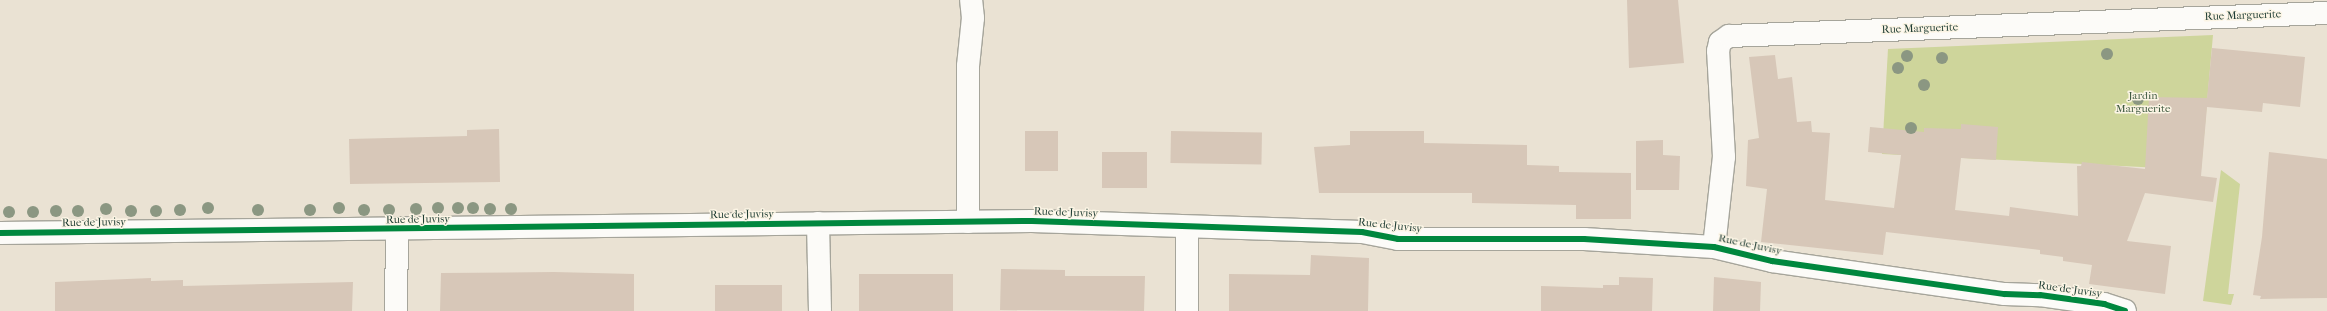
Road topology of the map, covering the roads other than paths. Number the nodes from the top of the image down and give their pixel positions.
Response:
1 (971, 0) edge
2 (2327, 13) edge
3 (968, 222) junction
4 (818, 223) junction
5 (1187, 228) junction
6 (397, 230) junction
7 (0, 233) edge
8 (1714, 247) junction
9 (2104, 308) edge
10 (396, 311) edge
11 (820, 311) edge
12 (1187, 311) edge
13 (2125, 311) edge

1 - 3 street
2 - 8 street, Rue Marguerite
3 - 4 street, Rue de Juvisy
3 - 5 street, Rue de Juvisy
4 - 6 street, Rue de Juvisy
4 - 11 street
5 - 8 street, Rue de Juvisy
5 - 12 street
6 - 7 street, Rue de Juvisy
6 - 10 street
8 - 9 street, Rue de Juvisy
9 - 13 street, Rue de Juvisy

